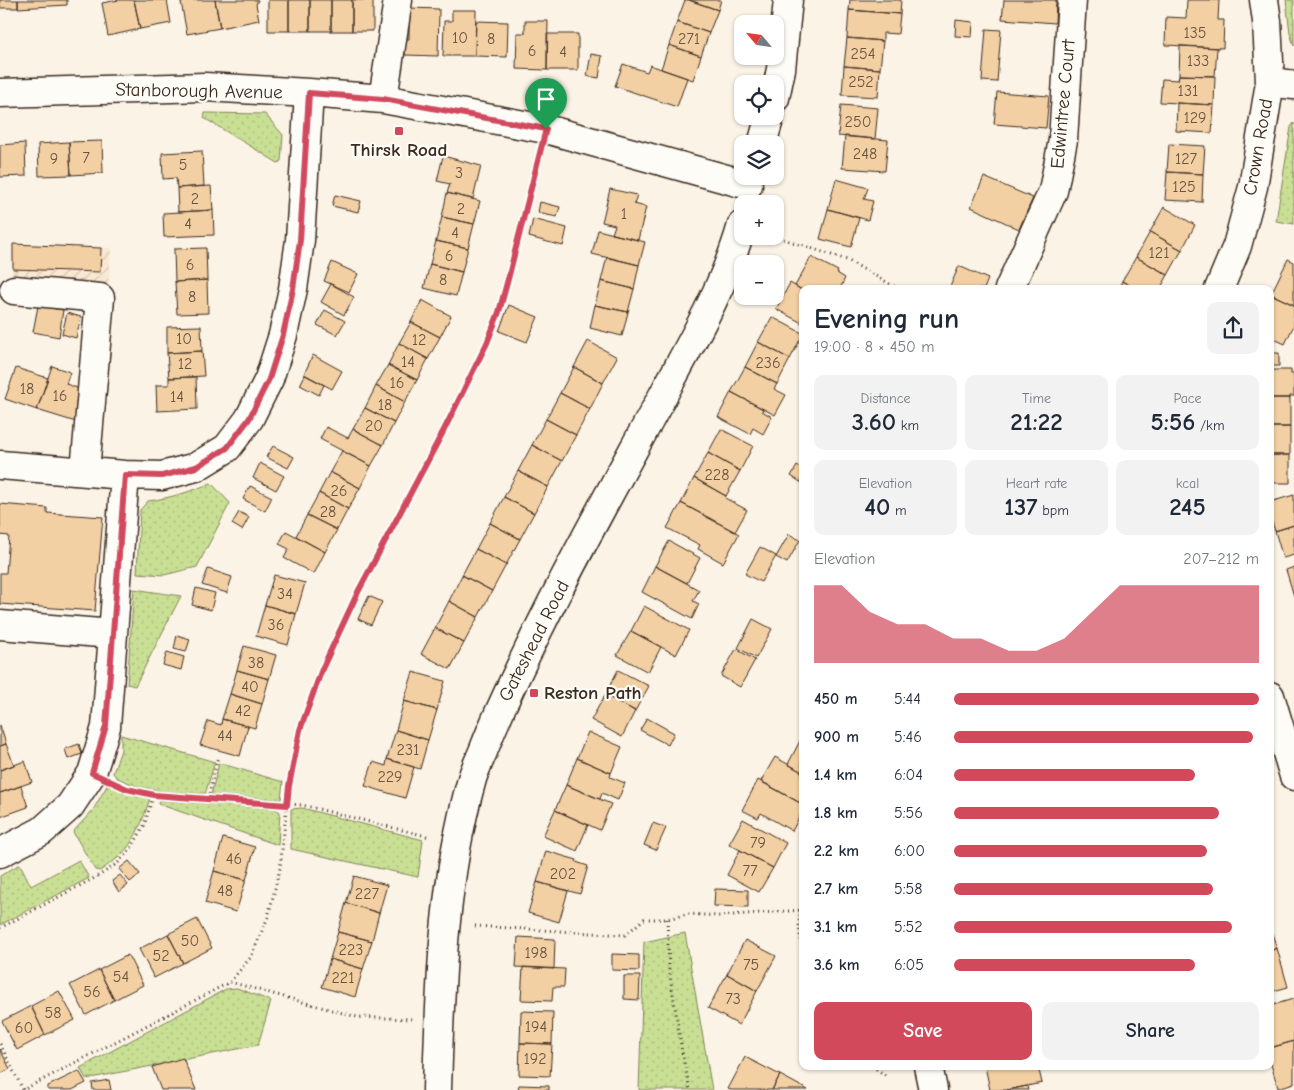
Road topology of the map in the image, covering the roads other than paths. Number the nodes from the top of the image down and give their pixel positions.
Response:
1 (398, 0) edge
2 (788, 0) edge
3 (1072, 0) edge
4 (1264, 0) edge
5 (779, 75) edge
6 (1282, 84) edge
7 (0, 93) edge
8 (309, 93) junction
9 (383, 99) junction
10 (748, 188) edge
11 (735, 245) edge
12 (1011, 285) edge
13 (1221, 285) edge
14 (14, 290) dead end
15 (0, 465) edge
16 (85, 471) junction
17 (125, 475) junction
18 (0, 625) edge
19 (113, 634) junction
20 (1274, 711) edge
21 (1294, 776) edge
22 (0, 853) edge
23 (929, 1070) edge
24 (437, 1090) edge
25 (933, 1090) edge

1 - 9 street
2 - 5 street
3 - 12 street, Edwintree Court
4 - 6 street, Crown Road
6 - 13 street, Crown Road
7 - 8 street, Stanborough Avenue
8 - 9 street, Stanborough Avenue
8 - 17 street
9 - 10 street, Stanborough Avenue
11 - 24 street, Gateshead Road
14 - 16 street
15 - 16 street
16 - 17 street
17 - 19 street
18 - 19 street
19 - 22 street
20 - 21 street
23 - 25 street

